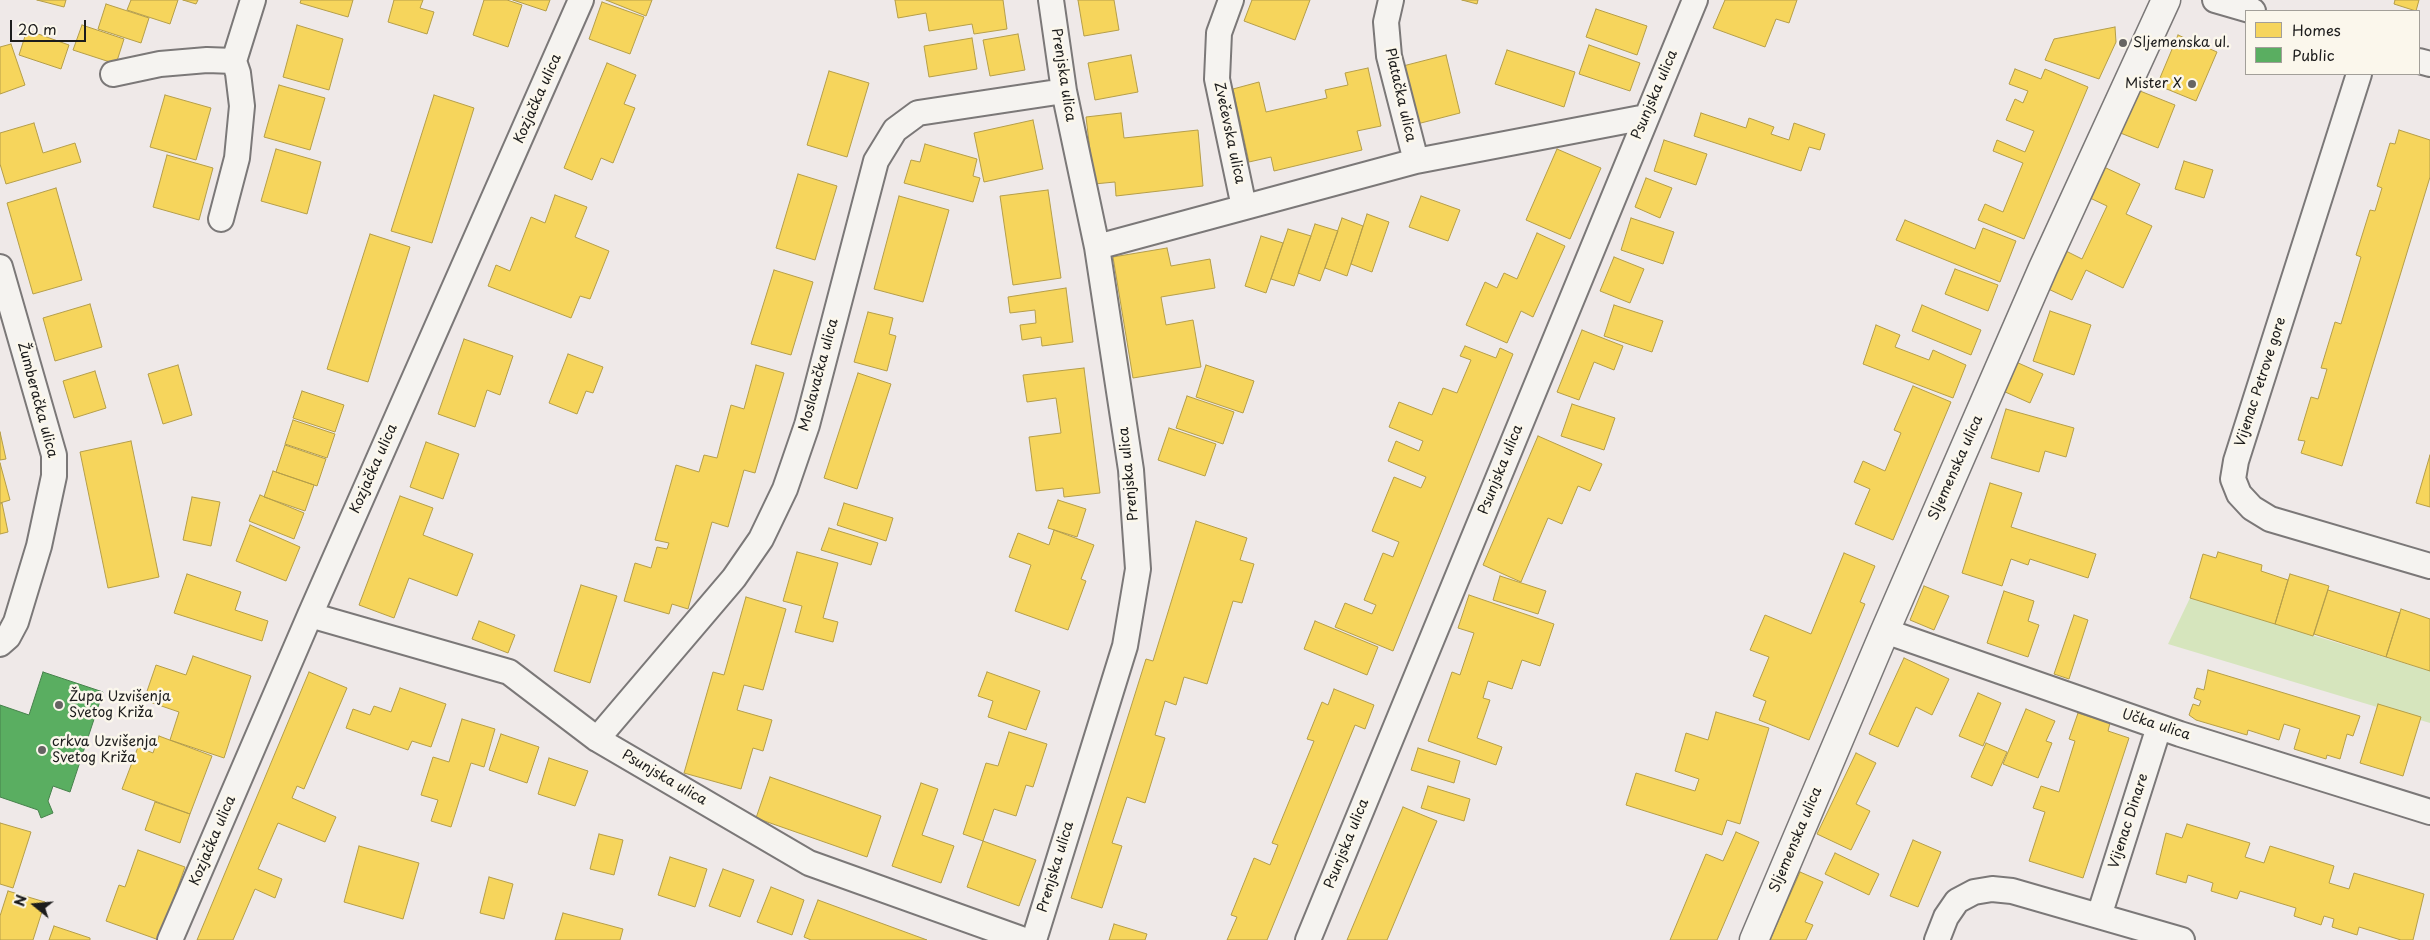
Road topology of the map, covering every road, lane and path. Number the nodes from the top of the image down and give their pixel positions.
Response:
1 (253, 0) edge
2 (581, 0) edge
3 (1051, 0) edge
4 (1232, 0) edge
5 (1391, 0) edge
6 (1695, 0) edge
7 (2166, 0) edge
8 (2215, 0) edge
9 (2250, 10) edge
10 (234, 61) junction
11 (113, 74) dead end
12 (2359, 75) edge
13 (1064, 91) junction
14 (1646, 117) junction
15 (1416, 161) junction
16 (1244, 207) junction
17 (221, 219) dead end
18 (1097, 247) junction
19 (0, 267) edge
20 (2430, 566) edge
21 (310, 615) junction
22 (1885, 630) junction
23 (0, 644) edge
24 (2159, 727) junction
25 (597, 739) junction
26 (2430, 812) edge
27 (2099, 916) junction
28 (170, 940) edge
29 (1024, 940) edge
30 (1034, 940) edge
31 (1308, 940) edge
32 (1754, 940) edge
33 (1936, 940) edge
34 (2182, 940) edge

1 - 10 street
2 - 21 street, Kozjačka ulica
3 - 13 street, Prenjska ulica
4 - 16 street, Zvečevska ulica
5 - 15 street, Platačka ulica
6 - 14 street, Psunjska ulica
7 - 22 street, Sljemenska ulica
8 - 9 street
10 - 11 street
10 - 17 street
12 - 20 street, Vijenac Petrove gore
13 - 18 street, Prenjska ulica
13 - 25 street, Moslavačka ulica
14 - 15 street
14 - 31 street, Psunjska ulica
15 - 16 street
16 - 18 street
18 - 30 street, Prenjska ulica
19 - 23 street, Žumberačka ulica
21 - 25 street, Psunjska ulica
21 - 28 street, Kozjačka ulica
22 - 24 street, Učka ulica
22 - 32 street, Sljemenska ulica
24 - 26 street, Učka ulica
24 - 27 street, Vijenac Dinare
25 - 29 street, Psunjska ulica
27 - 33 street
27 - 34 street

